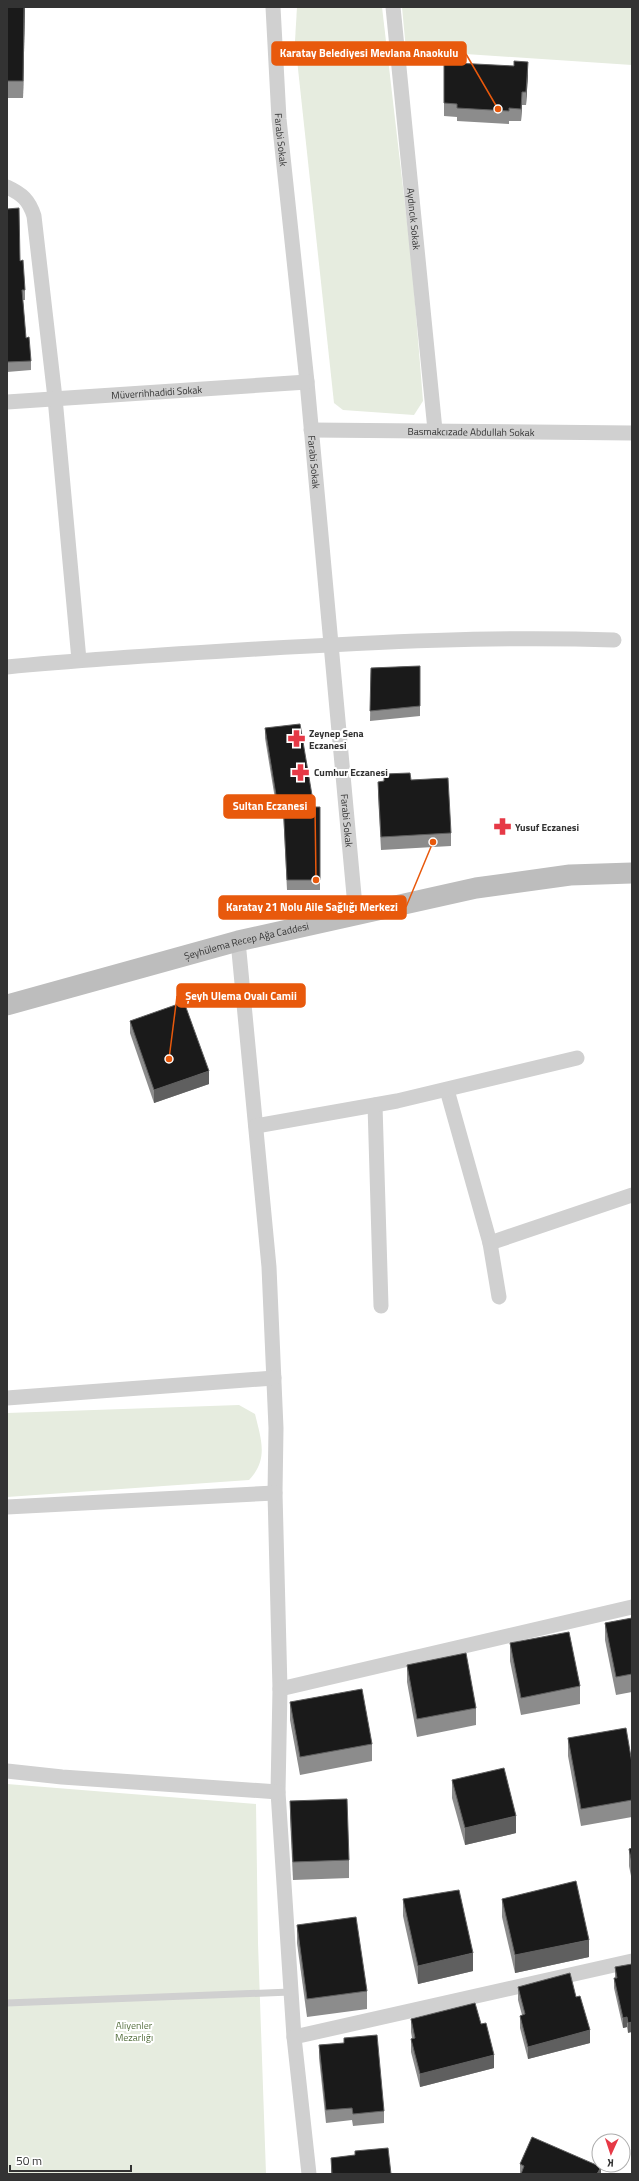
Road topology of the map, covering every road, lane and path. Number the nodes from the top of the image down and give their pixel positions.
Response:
1 (273, 7) edge
2 (393, 7) edge
3 (7, 187) edge
4 (307, 382) junction
5 (55, 398) junction
6 (7, 402) edge
7 (311, 430) junction
8 (435, 430) junction
9 (632, 433) edge
10 (614, 640) dead end
11 (331, 644) junction
12 (79, 660) junction
13 (7, 667) edge
14 (632, 873) edge
15 (356, 917) junction
16 (238, 941) junction
17 (7, 1005) edge
18 (577, 1058) dead end
19 (447, 1090) junction
20 (375, 1105) junction
21 (256, 1126) junction
22 (632, 1195) edge
23 (490, 1242) junction
24 (500, 1297) dead end
25 (381, 1306) dead end
26 (274, 1378) junction
27 (7, 1398) edge
28 (274, 1493) junction
29 (7, 1508) edge
30 (632, 1607) edge
31 (280, 1689) junction
32 (7, 1771) edge
33 (278, 1792) junction
34 (632, 1961) edge
35 (290, 1992) junction
36 (7, 2003) edge
37 (294, 2037) junction
38 (309, 2174) edge

1 - 4 street, Farabi Sokak
2 - 8 street, Aydıncık Sokak
3 - 5 street
4 - 5 street, Müverrihhadidi Sokak
4 - 7 street, Farabi Sokak
5 - 6 street, Müverrihhadidi Sokak
5 - 12 street
7 - 8 street, Basmakcızade Abdullah Sokak
7 - 11 street, Farabi Sokak
8 - 9 street, Basmakcızade Abdullah Sokak
10 - 11 street
11 - 12 street
11 - 15 street, Farabi Sokak
12 - 13 street
14 - 15 street, Şeyhülema Recep Ağa Caddesi
15 - 16 street, Şeyhülema Recep Ağa Caddesi
16 - 17 street, Şeyhülema Recep Ağa Caddesi
16 - 21 street
18 - 19 street
19 - 20 street
19 - 23 street
20 - 21 street
20 - 25 street
21 - 26 street
22 - 23 street
23 - 24 street
26 - 27 street
26 - 28 street
28 - 29 street
28 - 31 street
30 - 31 street
31 - 33 street
32 - 33 street
33 - 35 street
34 - 37 street
35 - 36 lane
35 - 37 street
37 - 38 street

